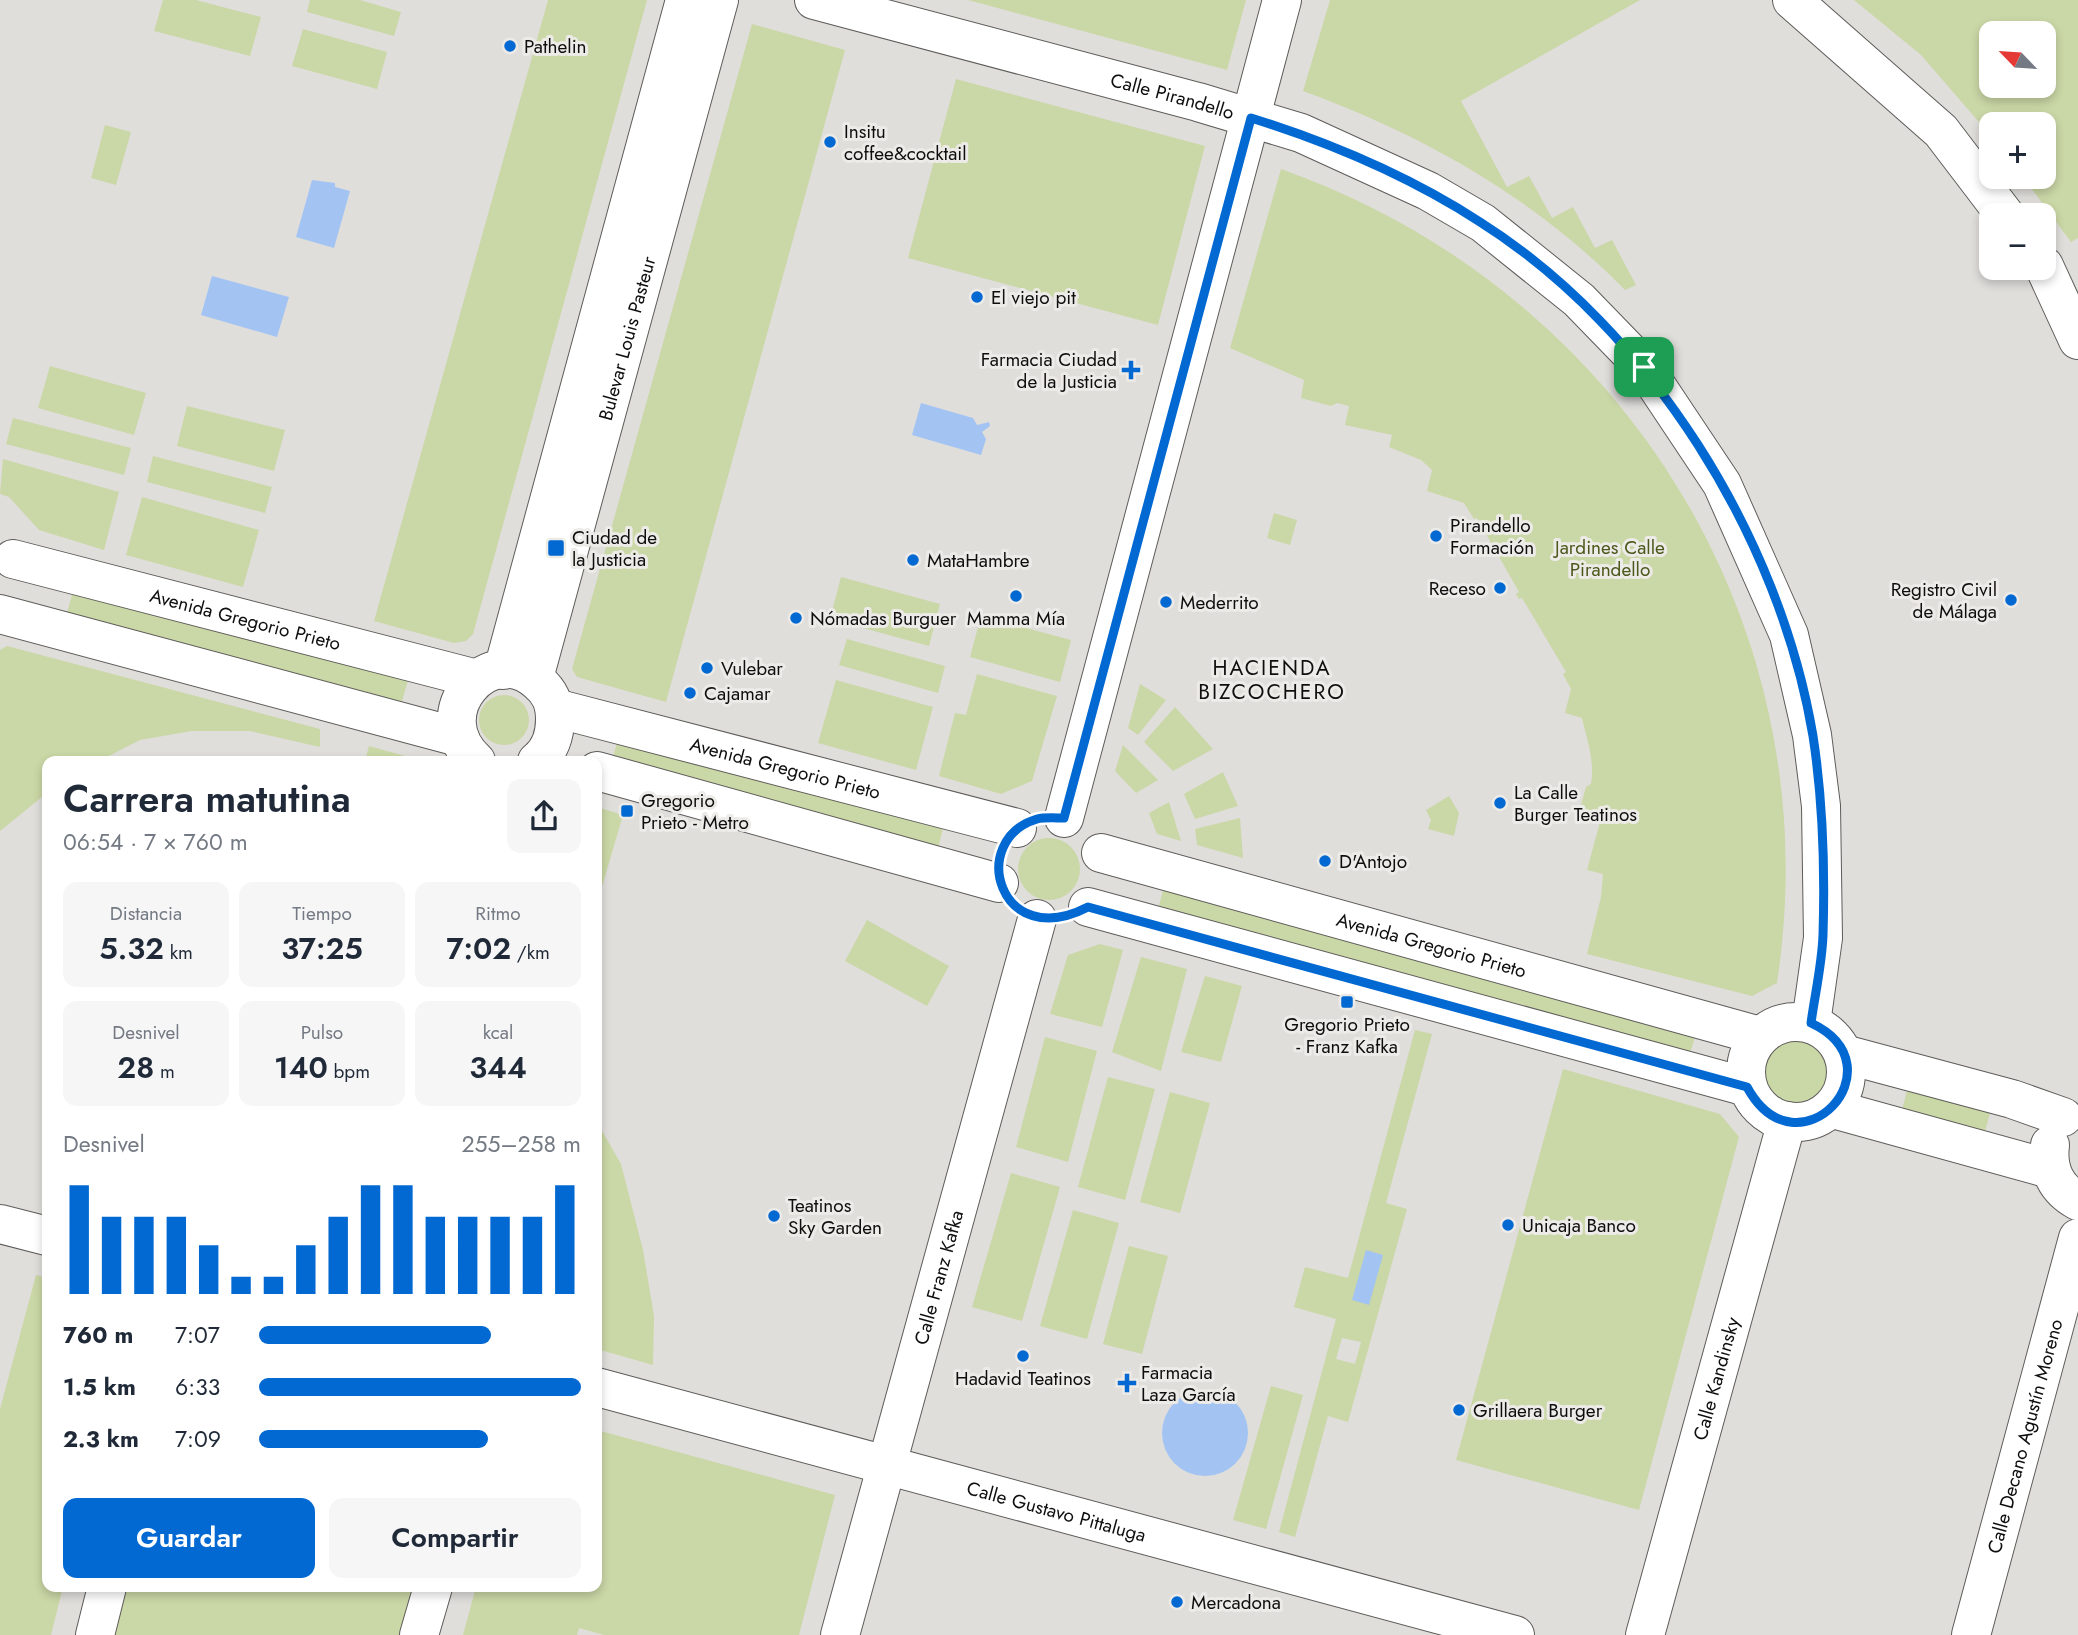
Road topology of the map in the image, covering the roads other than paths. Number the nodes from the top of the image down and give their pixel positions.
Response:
1 (685, 0) edge
2 (719, 0) edge
3 (814, 0) edge
4 (1282, 0) edge
5 (1792, 0) edge
6 (1251, 118) junction
7 (1997, 203) edge
8 (2050, 280) edge
9 (2078, 340) edge
10 (7, 547) edge
11 (0, 607) edge
12 (0, 614) edge
13 (517, 684) junction
14 (467, 749) edge
15 (547, 756) edge
16 (602, 772) edge
17 (1064, 818) junction
18 (1017, 828) junction
19 (1101, 853) junction
20 (999, 883) junction
21 (1088, 907) junction
22 (1037, 919) junction
23 (1811, 1023) junction
24 (1760, 1036) junction
25 (1844, 1054) junction
26 (1747, 1087) junction
27 (1833, 1109) junction
28 (2070, 1113) edge
29 (1787, 1122) junction
30 (2050, 1169) junction
31 (2078, 1201) edge
32 (0, 1224) edge
33 (42, 1235) edge
34 (2078, 1238) edge
35 (602, 1388) edge
36 (887, 1466) junction
37 (106, 1592) edge
38 (432, 1592) edge
39 (94, 1635) edge
40 (419, 1635) edge
41 (840, 1635) edge
42 (1516, 1635) edge
43 (1645, 1635) edge
44 (1971, 1635) edge

1 - 13 street, Bulevar Louis Pasteur
2 - 13 street, Bulevar Louis Pasteur
3 - 6 street, Calle Pirandello
4 - 6 street
5 - 7 street
6 - 17 street
6 - 23 street, Calle Pirandello
8 - 9 street
10 - 11 street
10 - 13 street, Avenida Gregorio Prieto
12 - 14 street
13 - 14 street
13 - 15 street
13 - 18 street, Avenida Gregorio Prieto
16 - 20 street
17 - 18 street
17 - 19 street
18 - 20 street
19 - 21 street
19 - 24 street, Avenida Gregorio Prieto
20 - 22 street
21 - 22 street
21 - 26 street
22 - 36 street, Calle Franz Kafka
23 - 24 street
23 - 25 street
24 - 26 street
25 - 27 street
25 - 28 street
26 - 29 street
27 - 29 street
27 - 30 street
28 - 30 street
29 - 43 street, Calle Kandinsky
30 - 31 street
32 - 33 street
34 - 44 street, Calle Decano Agustín Moreno
35 - 36 street, Calle Gustavo Pittaluga
36 - 41 street, Calle Franz Kafka
36 - 42 street, Calle Gustavo Pittaluga
37 - 39 street
38 - 40 street

